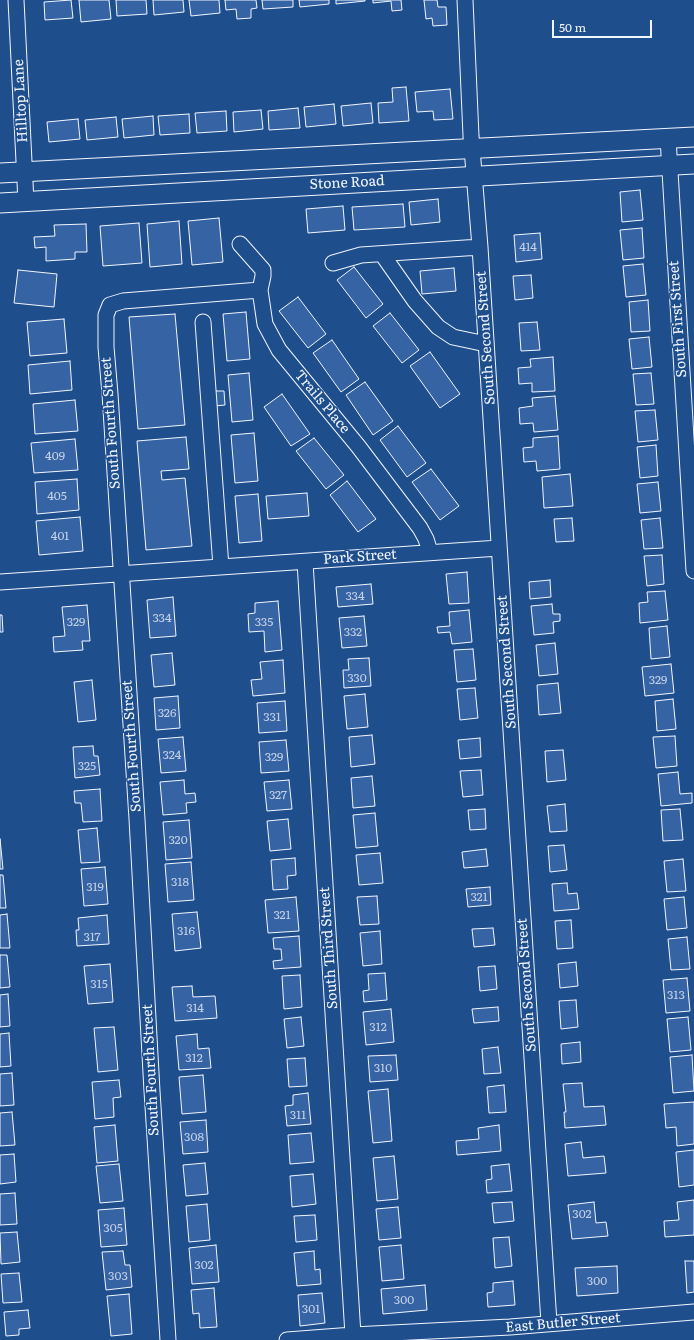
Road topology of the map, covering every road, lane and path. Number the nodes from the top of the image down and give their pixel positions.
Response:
1 (16, 0) edge
2 (465, 0) edge
3 (694, 137) edge
4 (668, 138) junction
5 (472, 148) junction
6 (694, 164) edge
7 (669, 165) junction
8 (24, 172) junction
9 (0, 173) edge
10 (474, 176) junction
11 (26, 202) junction
12 (0, 203) edge
13 (240, 244) dead end
14 (480, 247) junction
15 (382, 254) junction
16 (333, 264) dead end
17 (260, 290) junction
18 (203, 322) dead end
19 (486, 344) junction
20 (499, 548) junction
21 (430, 552) junction
22 (305, 562) junction
23 (221, 567) junction
24 (694, 571) edge
25 (121, 573) junction
26 (0, 582) edge
27 (694, 1312) edge
28 (549, 1323) junction
29 (353, 1334) junction
30 (511, 1334) edge
31 (168, 1340) edge
32 (297, 1340) edge

1 - 8 street, Hilltop Lane
2 - 5 street, South Second Street
3 - 4 main road, Stone Road
4 - 5 main road, Stone Road
4 - 7 street, South First Street
5 - 8 main road, Stone Road
5 - 10 street, South Second Street
6 - 7 main road, Stone Road
7 - 10 main road, Stone Road
7 - 24 street, South First Street
8 - 9 main road, Stone Road
8 - 11 street, Hilltop Lane
10 - 11 main road, Stone Road
10 - 14 street, South Second Street
11 - 12 main road, Stone Road
13 - 17 street, Trails Place
14 - 15 street
14 - 19 street, South Second Street
15 - 16 street
15 - 19 street
17 - 21 street, Trails Place
17 - 25 street, South Fourth Street
18 - 23 street
19 - 20 street, South Second Street
20 - 21 street, Park Street
20 - 28 street, South Second Street
21 - 22 street, Park Street
22 - 23 street, Park Street
22 - 29 street, South Third Street
23 - 25 street, Park Street
25 - 26 street, Park Street
25 - 31 street, South Fourth Street
27 - 28 street, East Butler Street
28 - 30 street, East Butler Street
29 - 30 street, East Butler Street
29 - 32 street, East Butler Street

